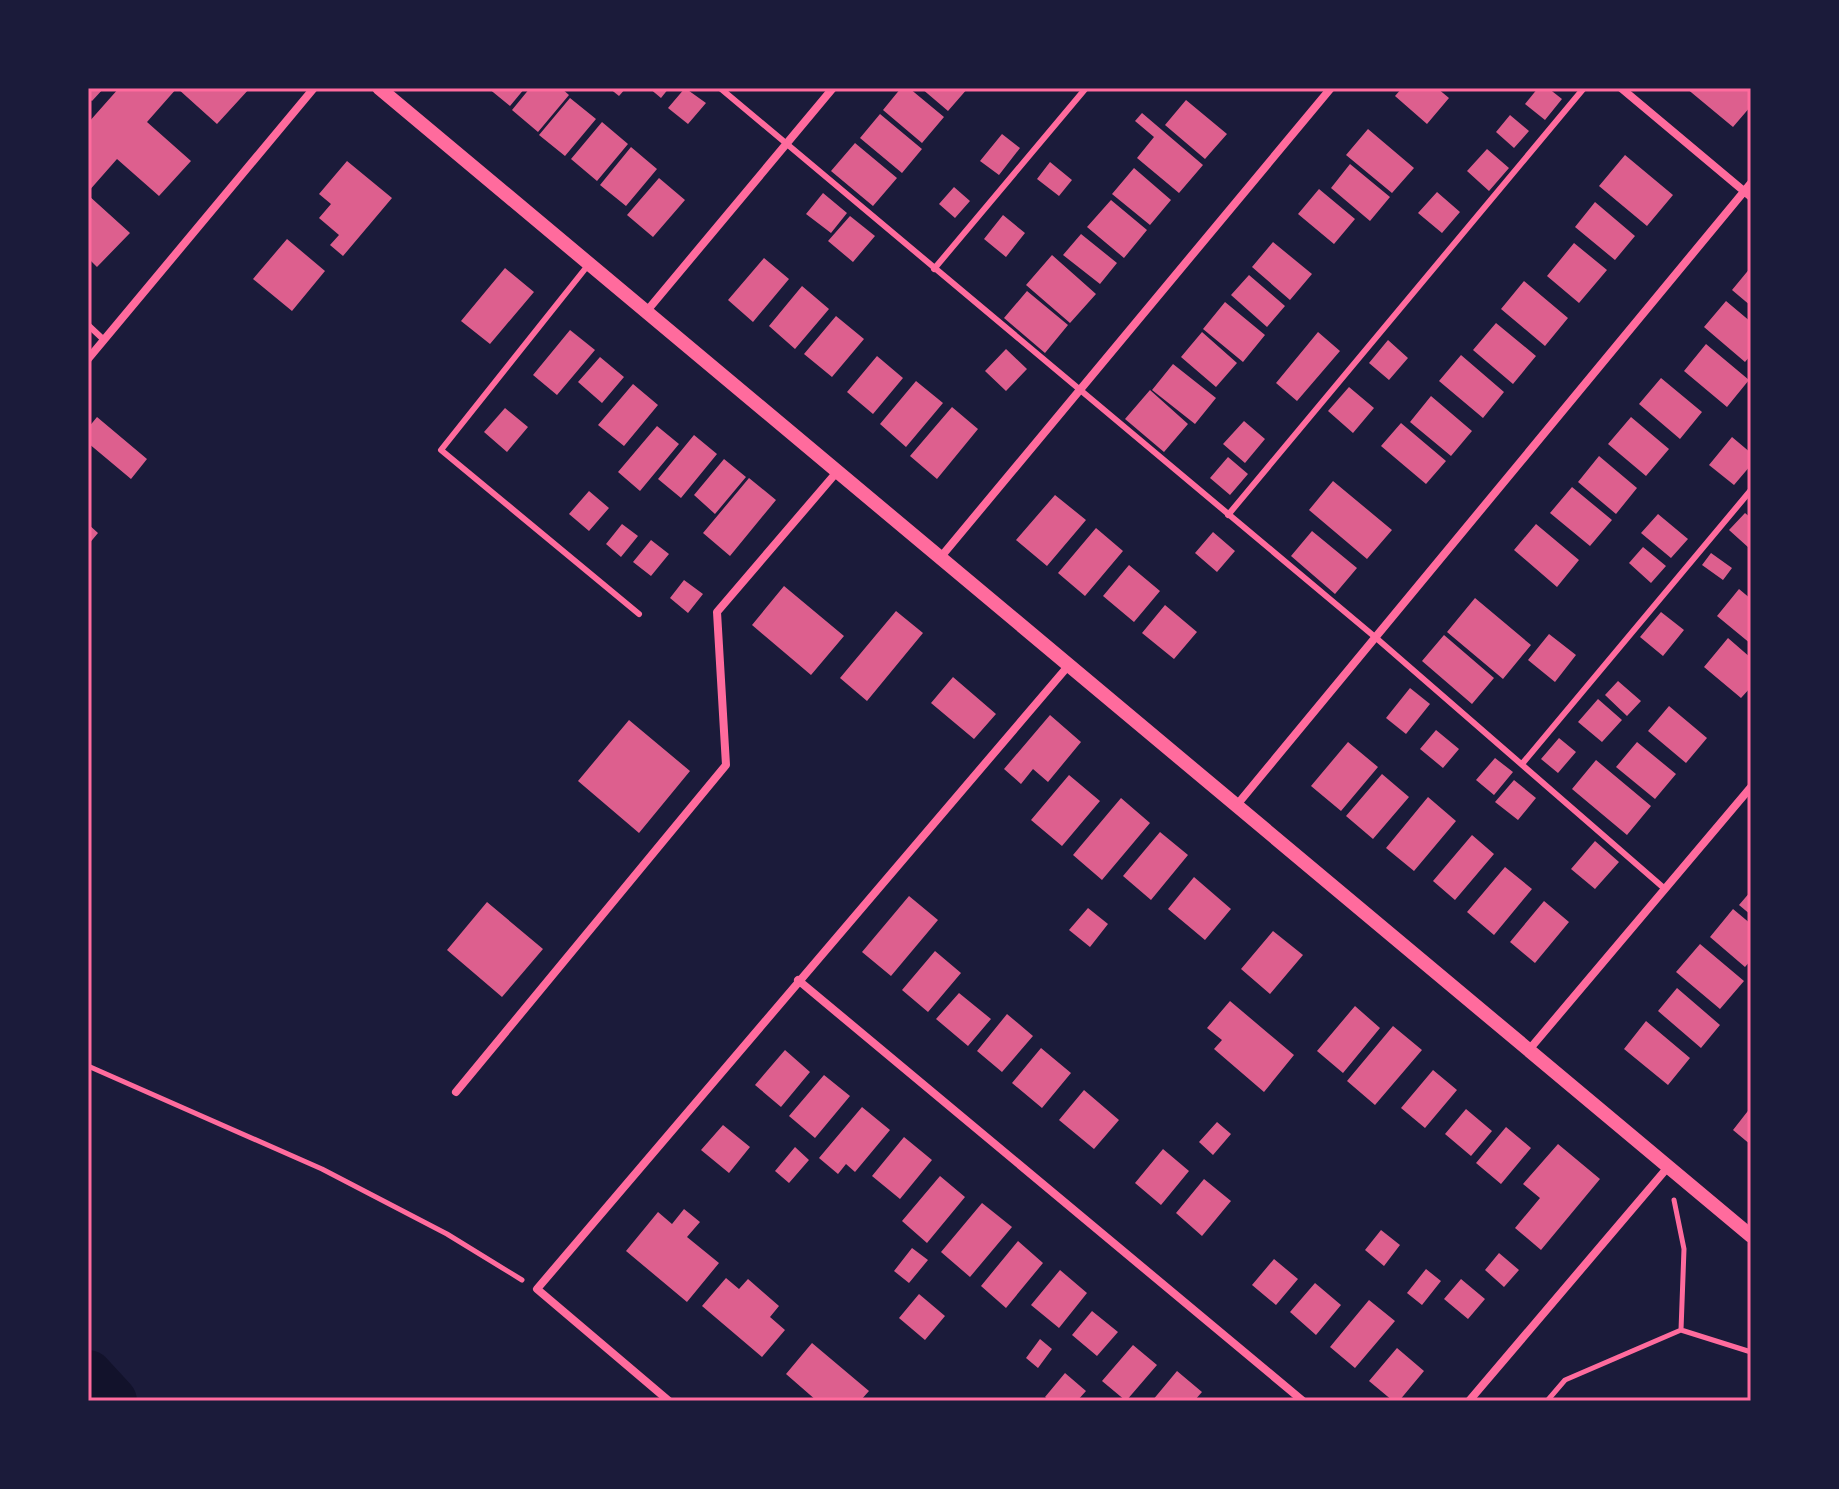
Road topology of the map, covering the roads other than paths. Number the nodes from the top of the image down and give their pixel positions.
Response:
1 (314, 88) edge
2 (379, 88) edge
3 (720, 88) edge
4 (833, 88) edge
5 (1086, 88) edge
6 (1331, 88) edge
7 (1584, 88) edge
8 (1621, 88) edge
9 (786, 144) junction
10 (1751, 183) edge
11 (1748, 194) edge
12 (589, 264) junction
13 (934, 269) junction
14 (646, 312) junction
15 (88, 325) edge
16 (104, 340) junction
17 (88, 359) edge
18 (1079, 391) junction
19 (836, 473) junction
20 (1751, 490) edge
21 (1228, 515) junction
22 (940, 558) junction
23 (639, 614) dead end
24 (1375, 637) junction
25 (1069, 665) junction
26 (1522, 764) junction
27 (1751, 787) edge
28 (1236, 806) junction
29 (1665, 889) junction
30 (798, 980) junction
31 (1528, 1051) junction
32 (456, 1092) dead end
33 (1668, 1167) junction
34 (1751, 1236) edge
35 (669, 1401) edge
36 (1303, 1401) edge
37 (1469, 1401) edge

1 - 16 street
2 - 12 street
3 - 9 lane
4 - 9 street
5 - 13 lane
6 - 18 street
7 - 21 lane
8 - 11 street
9 - 13 lane
9 - 14 street
10 - 11 street
11 - 24 street
12 - 14 street
12 - 23 lane
13 - 18 lane
14 - 19 street
15 - 16 lane
16 - 17 street
18 - 21 lane
18 - 22 street
19 - 22 street
19 - 32 street
20 - 26 lane
21 - 24 lane
22 - 25 street
24 - 26 lane
24 - 28 street
25 - 28 street
25 - 30 street
26 - 29 lane
27 - 29 street
28 - 31 street
29 - 31 street
30 - 35 street
30 - 36 street
31 - 33 street
33 - 34 street
33 - 37 street

